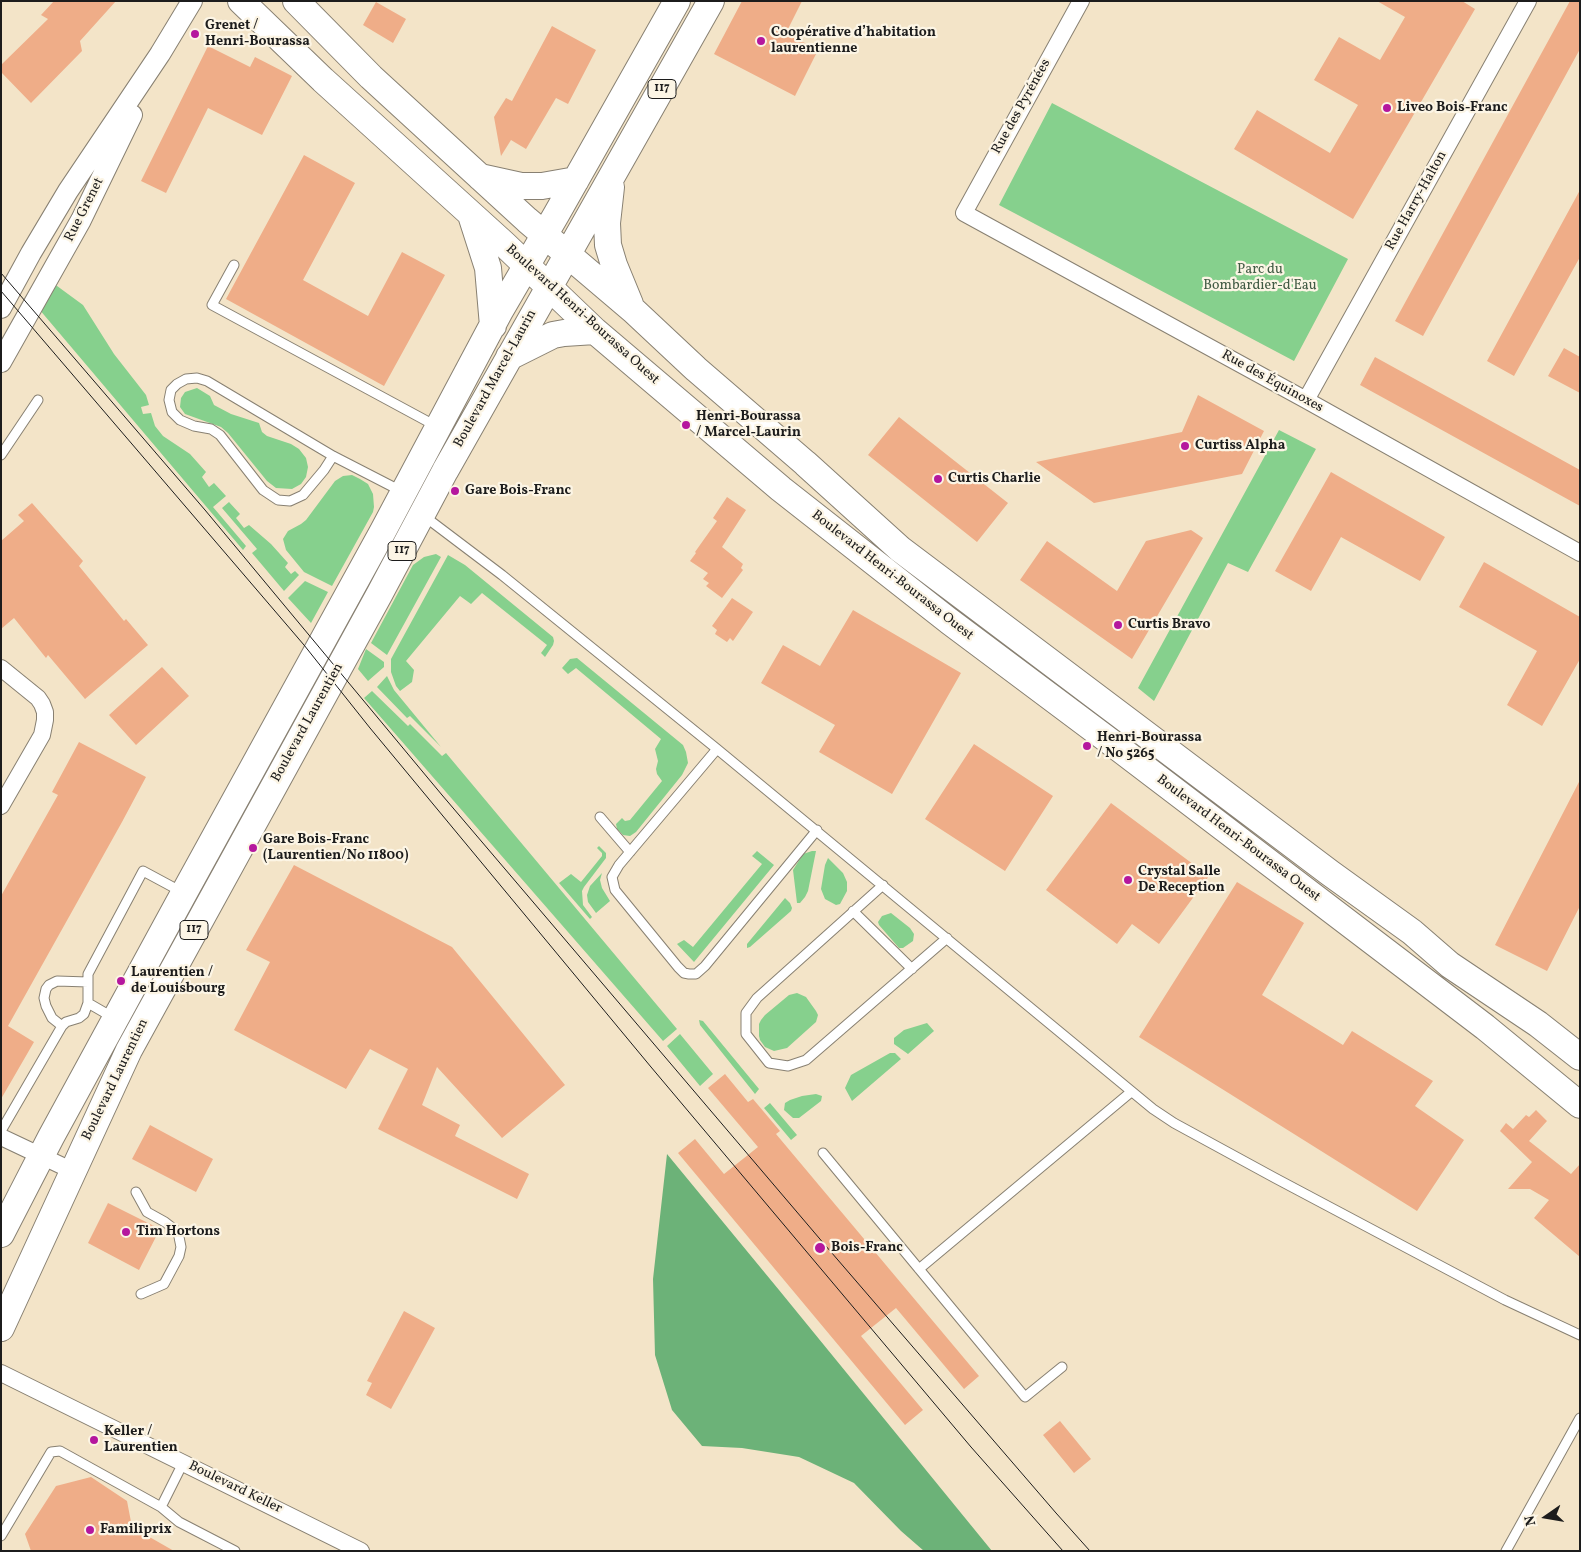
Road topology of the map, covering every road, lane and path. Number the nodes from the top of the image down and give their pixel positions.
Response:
1 (192, 1) edge
2 (241, 1) edge
3 (296, 1) edge
4 (677, 1) edge
5 (711, 1) edge
6 (1081, 1) edge
7 (1528, 1) edge
8 (160, 54) junction
9 (479, 176) junction
10 (612, 177) junction
11 (576, 180) junction
12 (964, 213) joint
13 (471, 215) junction
14 (544, 235) junction
15 (567, 255) junction
16 (526, 265) junction
17 (234, 266) dead end
18 (549, 287) junction
19 (1, 308) edge
20 (633, 310) junction
21 (493, 326) junction
22 (595, 330) junction
23 (509, 357) junction
24 (1, 362) edge
25 (38, 400) dead end
26 (1306, 400) junction
27 (438, 427) junction
28 (1, 455) edge
29 (332, 456) junction
30 (404, 492) junction
31 (422, 514) junction
32 (1580, 553) edge
33 (325, 637) joint
34 (345, 654) joint
35 (1, 668) edge
36 (717, 748) junction
37 (1, 806) edge
38 (600, 817) dead end
39 (818, 830) junction
40 (630, 852) junction
41 (883, 885) junction
42 (184, 893) junction
43 (853, 911) junction
44 (947, 938) junction
45 (912, 968) junction
46 (88, 982) junction
47 (88, 1003) junction
48 (116, 1019) junction
49 (62, 1026) junction
50 (1580, 1057) edge
51 (1131, 1092) junction
52 (1580, 1105) edge
53 (1, 1131) edge
54 (1, 1137) edge
55 (824, 1153) dead end
56 (41, 1156) junction
57 (73, 1171) junction
58 (136, 1192) dead end
59 (1, 1234) edge
60 (919, 1269) junction
61 (141, 1294) dead end
62 (1, 1328) edge
63 (1580, 1335) edge
64 (1062, 1367) dead end
65 (1, 1373) edge
66 (1580, 1418) edge
67 (183, 1463) junction
68 (161, 1507) junction
69 (1, 1536) edge
70 (235, 1551) edge
71 (361, 1551) edge
72 (1506, 1551) edge

1 - 8 street, Rue Grenet
2 - 13 main road, Boulevard Henri-Bourassa Ouest
3 - 9 main road, Boulevard Henri-Bourassa Ouest
4 - 11 main road, Boulevard Marcel-Laurin / 117
5 - 10 main road, Boulevard Marcel-Laurin / 117
6 - 12 street, Rue des Pyrénées
7 - 26 street, Rue Harry-Halton
8 - 19 street, Rue Grenet
8 - 24 street, Rue Grenet
9 - 11 main road
9 - 14 main road, Boulevard Henri-Bourassa Ouest
10 - 15 main road, Boulevard Marcel-Laurin / 117
10 - 20 main road
11 - 14 main road, Boulevard Marcel-Laurin / 117
12 - 26 street, Rue des Équinoxes
13 - 16 main road, Boulevard Henri-Bourassa Ouest
13 - 21 main road
14 - 15 main road, Boulevard Henri-Bourassa Ouest
14 - 16 main road, Boulevard Marcel-Laurin / 117
15 - 18 main road, Boulevard Marcel-Laurin / 117
15 - 20 main road, Boulevard Henri-Bourassa Ouest
16 - 18 main road, Boulevard Henri-Bourassa Ouest
16 - 21 main road, Boulevard Marcel-Laurin / 117
17 - 27 lane
18 - 22 main road, Boulevard Henri-Bourassa Ouest
18 - 23 main road, Boulevard Marcel-Laurin / 117
20 - 50 main road, Boulevard Henri-Bourassa Ouest
21 - 27 main road, Boulevard Marcel-Laurin / 117
22 - 23 main road
22 - 52 main road, Boulevard Henri-Bourassa Ouest
23 - 31 main road, Boulevard Marcel-Laurin / 117
25 - 28 lane
26 - 32 street, Rue des Équinoxes
27 - 30 main road, Boulevard Marcel-Laurin / 117
29 - 29 lane
29 - 30 lane
30 - 33 main road, Boulevard Marcel-Laurin / 117
31 - 34 main road, Boulevard Marcel-Laurin / 117
31 - 36 lane
33 - 42 main road, Boulevard Laurentien / 117
34 - 57 main road, Boulevard Laurentien / 117
35 - 37 street
36 - 39 lane
36 - 40 lane
38 - 40 lane
39 - 40 lane
39 - 41 lane
41 - 43 lane
41 - 44 lane
42 - 46 lane
42 - 48 main road, Boulevard Laurentien / 117
43 - 45 lane
43 - 45 lane
44 - 45 lane
44 - 51 lane
46 - 47 lane
46 - 49 lane
47 - 48 lane
47 - 49 lane
48 - 56 main road, Boulevard Laurentien / 117
49 - 53 lane
51 - 60 lane
51 - 63 lane
54 - 56 street
55 - 60 lane
56 - 57 street
56 - 59 main road, Boulevard Laurentien / 117
57 - 62 main road, Boulevard Laurentien / 117
58 - 61 lane
60 - 64 lane
65 - 67 street, Boulevard Keller
66 - 72 lane
67 - 68 lane
67 - 71 street, Boulevard Keller
68 - 69 lane
68 - 70 lane

